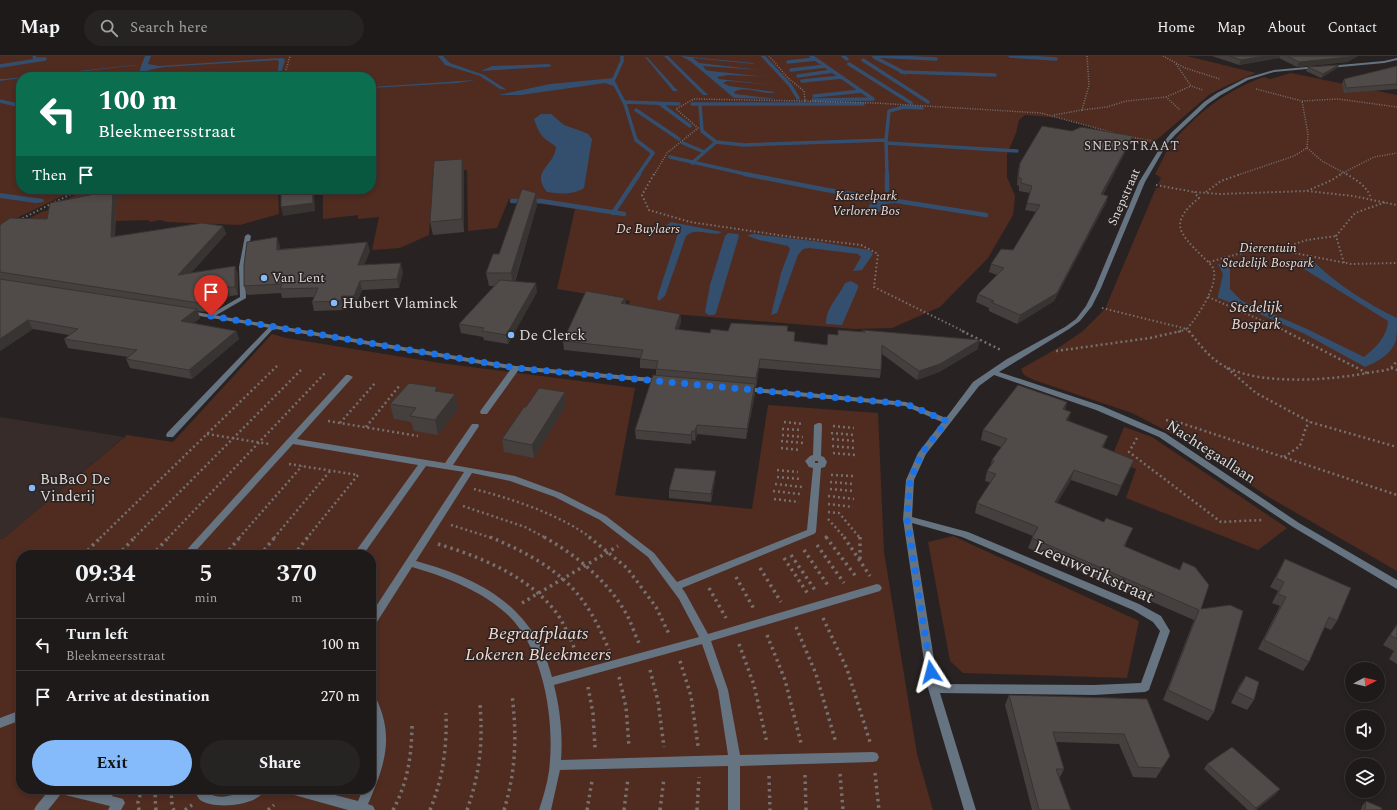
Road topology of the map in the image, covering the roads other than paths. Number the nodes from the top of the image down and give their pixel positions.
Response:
1 (1397, 59) edge
2 (248, 236) dead end
3 (180, 311) edge
4 (211, 316) junction
5 (273, 326) junction
6 (516, 368) junction
7 (994, 373) junction
8 (349, 377) dead end
9 (673, 382) edge
10 (736, 388) edge
11 (484, 412) dead end
12 (947, 421) junction
13 (818, 425) dead end
14 (475, 426) dead end
15 (170, 435) dead end
16 (288, 444) junction
17 (424, 463) junction
18 (447, 466) junction
19 (470, 470) junction
20 (907, 519) junction
21 (192, 550) edge
22 (362, 550) edge
23 (410, 563) junction
24 (1397, 585) edge
25 (675, 587) junction
26 (877, 588) road end
27 (376, 614) edge
28 (705, 639) junction
29 (548, 682) junction
30 (933, 688) junction
31 (376, 707) edge
32 (16, 717) edge
33 (0, 723) edge
34 (873, 757) road end
35 (735, 761) junction
36 (556, 765) junction
37 (376, 771) edge
38 (54, 794) edge
39 (82, 794) edge
40 (106, 794) edge
41 (202, 794) edge
42 (253, 794) edge
43 (309, 794) edge
44 (368, 794) edge
45 (102, 799) junction
46 (363, 809) edge
47 (40, 810) edge
48 (114, 810) edge
49 (545, 810) edge
50 (734, 810) edge
51 (970, 810) edge

1 - 7 street, Snepstraat
2 - 4 street
3 - 4 street
4 - 5 street
5 - 6 street
5 - 15 street
6 - 9 street
6 - 11 street
7 - 12 street, Snepstraat
7 - 24 street, Nachtegaallaan
8 - 16 street
10 - 12 street
12 - 20 street
13 - 25 street
14 - 18 street
16 - 17 street
16 - 21 street
17 - 18 street
17 - 22 street
18 - 19 street
19 - 23 street
19 - 25 street
20 - 30 street
20 - 30 street, Leeuwerikstraat
23 - 27 street
23 - 29 street
25 - 28 street
26 - 28 street
28 - 29 street
28 - 35 street
29 - 36 street
30 - 51 street
31 - 37 street
32 - 33 street
34 - 35 street
35 - 36 street
35 - 50 street
36 - 49 street
38 - 47 street
39 - 45 street
40 - 45 street
41 - 42 street
43 - 46 street
44 - 46 street
45 - 48 street

